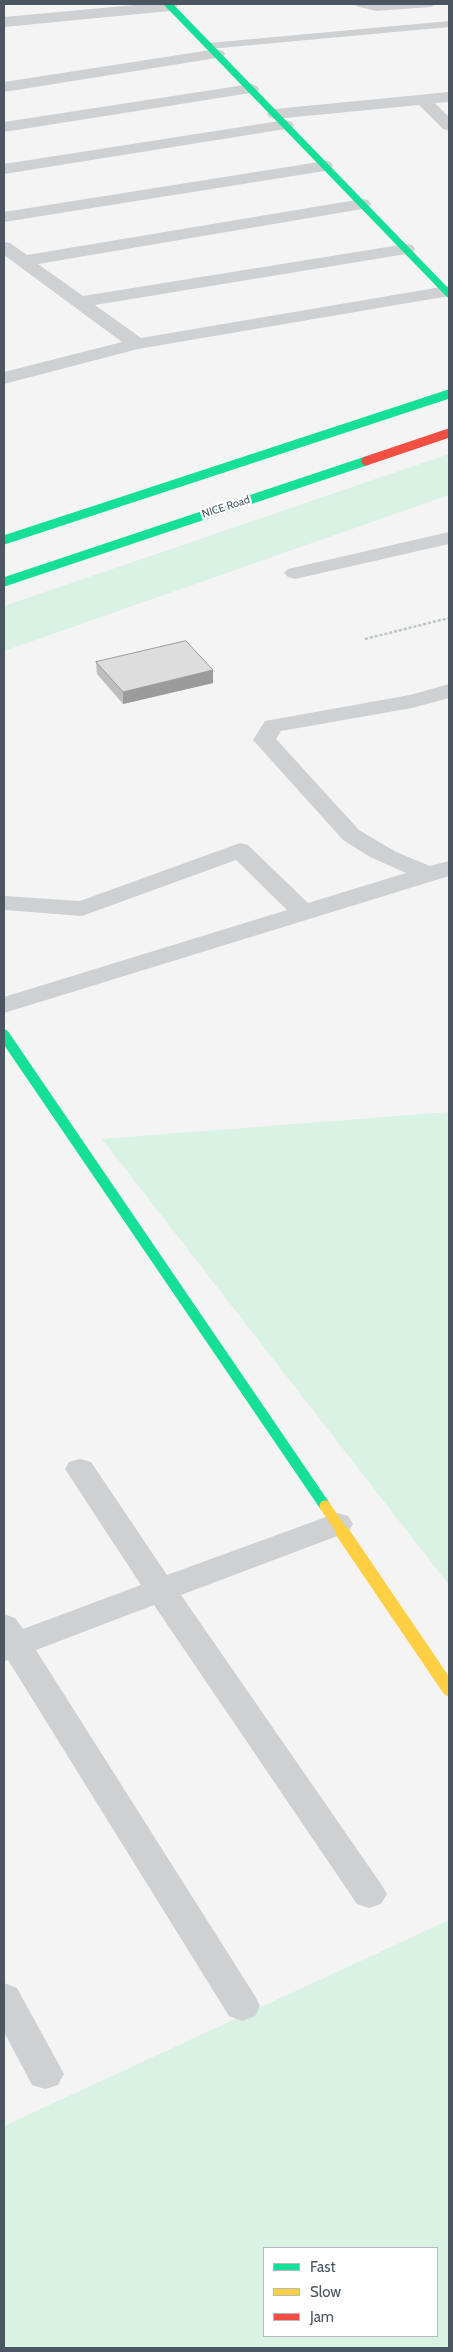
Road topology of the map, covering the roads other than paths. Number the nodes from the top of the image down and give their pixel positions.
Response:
1 (360, 4) edge
2 (431, 4) edge
3 (169, 5) edge
4 (4, 22) edge
5 (449, 24) edge
6 (213, 50) junction
7 (8, 83) edge
8 (251, 89) junction
9 (449, 97) edge
10 (422, 99) junction
11 (281, 120) junction
12 (449, 126) edge
13 (4, 128) edge
14 (325, 166) junction
15 (4, 169) edge
16 (362, 204) junction
17 (4, 217) edge
18 (4, 247) edge
19 (406, 249) junction
20 (23, 261) junction
21 (448, 292) edge
22 (79, 302) junction
23 (137, 344) junction
24 (4, 360) edge
25 (26, 372) junction
26 (4, 378) edge
27 (449, 394) edge
28 (449, 433) edge
29 (449, 539) edge
30 (4, 540) edge
31 (449, 553) edge
32 (295, 573) dead end
33 (4, 582) edge
34 (449, 691) edge
35 (438, 871) edge
36 (4, 903) edge
37 (302, 912) junction
38 (4, 1005) edge
39 (4, 1035) edge
40 (80, 1469) dead end
41 (337, 1524) junction
42 (161, 1591) junction
43 (8, 1640) edge
44 (449, 1689) edge
45 (369, 1894) dead end
46 (4, 1998) edge
47 (242, 2006) dead end
48 (46, 2074) dead end

1 - 2 lane
3 - 4 street
3 - 6 main road
5 - 6 lane
6 - 7 street
6 - 8 main road
8 - 11 main road
8 - 13 street
9 - 10 street
10 - 11 street
10 - 12 street
11 - 14 main road
11 - 15 street
14 - 16 main road
14 - 17 street
16 - 19 main road
16 - 20 street
18 - 20 street
19 - 21 main road
19 - 22 street
20 - 22 street
21 - 23 street
22 - 23 street
23 - 25 street
24 - 25 street
25 - 26 street
27 - 30 main road
28 - 33 main road, NICE Road
29 - 31 street
29 - 32 street
34 - 35 street
35 - 37 street
36 - 37 street
37 - 38 street
39 - 41 main road
40 - 42 street
41 - 42 street
41 - 44 main road
42 - 43 street
42 - 45 street
43 - 47 street
46 - 48 street

